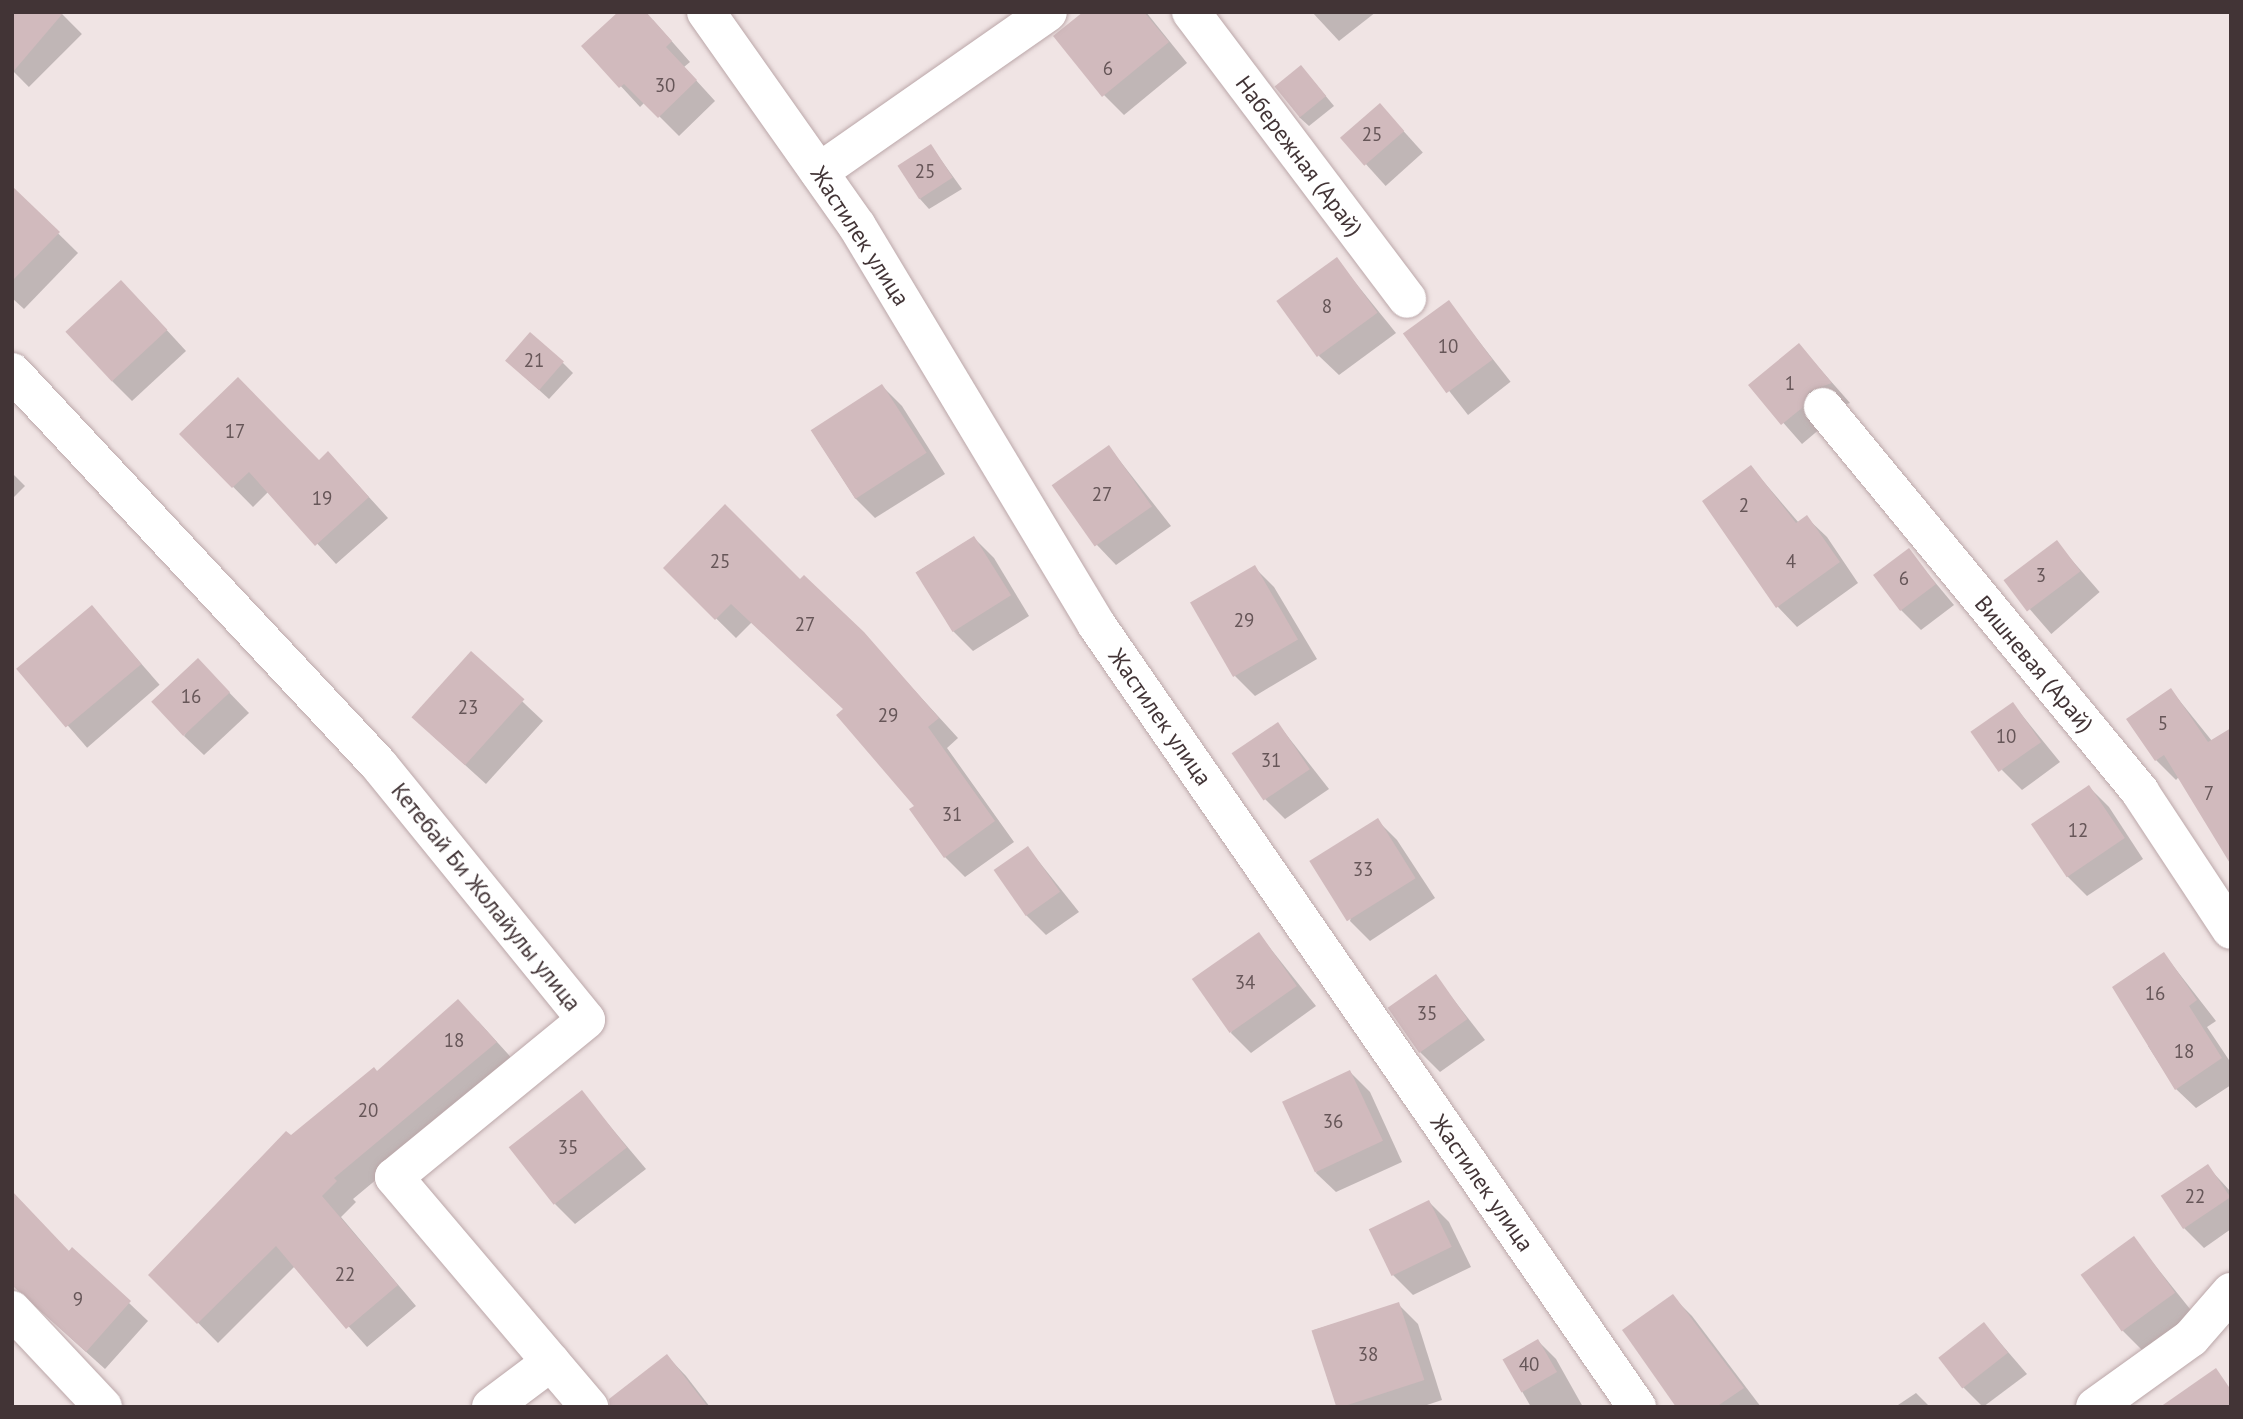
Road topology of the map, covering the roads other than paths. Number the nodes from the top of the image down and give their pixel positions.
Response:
1 (706, 12) edge
2 (1048, 12) edge
3 (1191, 12) edge
4 (819, 172) junction
5 (1407, 299) dead end
6 (12, 372) edge
7 (1823, 407) dead end
8 (2231, 930) edge
9 (2231, 1292) edge
10 (12, 1310) edge
11 (551, 1362) junction
12 (103, 1407) edge
13 (491, 1407) edge
14 (589, 1407) edge
15 (1637, 1407) edge
16 (2095, 1407) edge

1 - 4 street, Жастилек улица
2 - 4 street
3 - 5 street, Набережная (Арай)
4 - 15 street, Жастилек улица
6 - 11 street, Кетебай Би Жолайулы улица
7 - 8 street, Вишневая (Арай)
9 - 16 street
10 - 12 street
11 - 13 street
11 - 14 street, Кетебай Би Жолайулы улица

